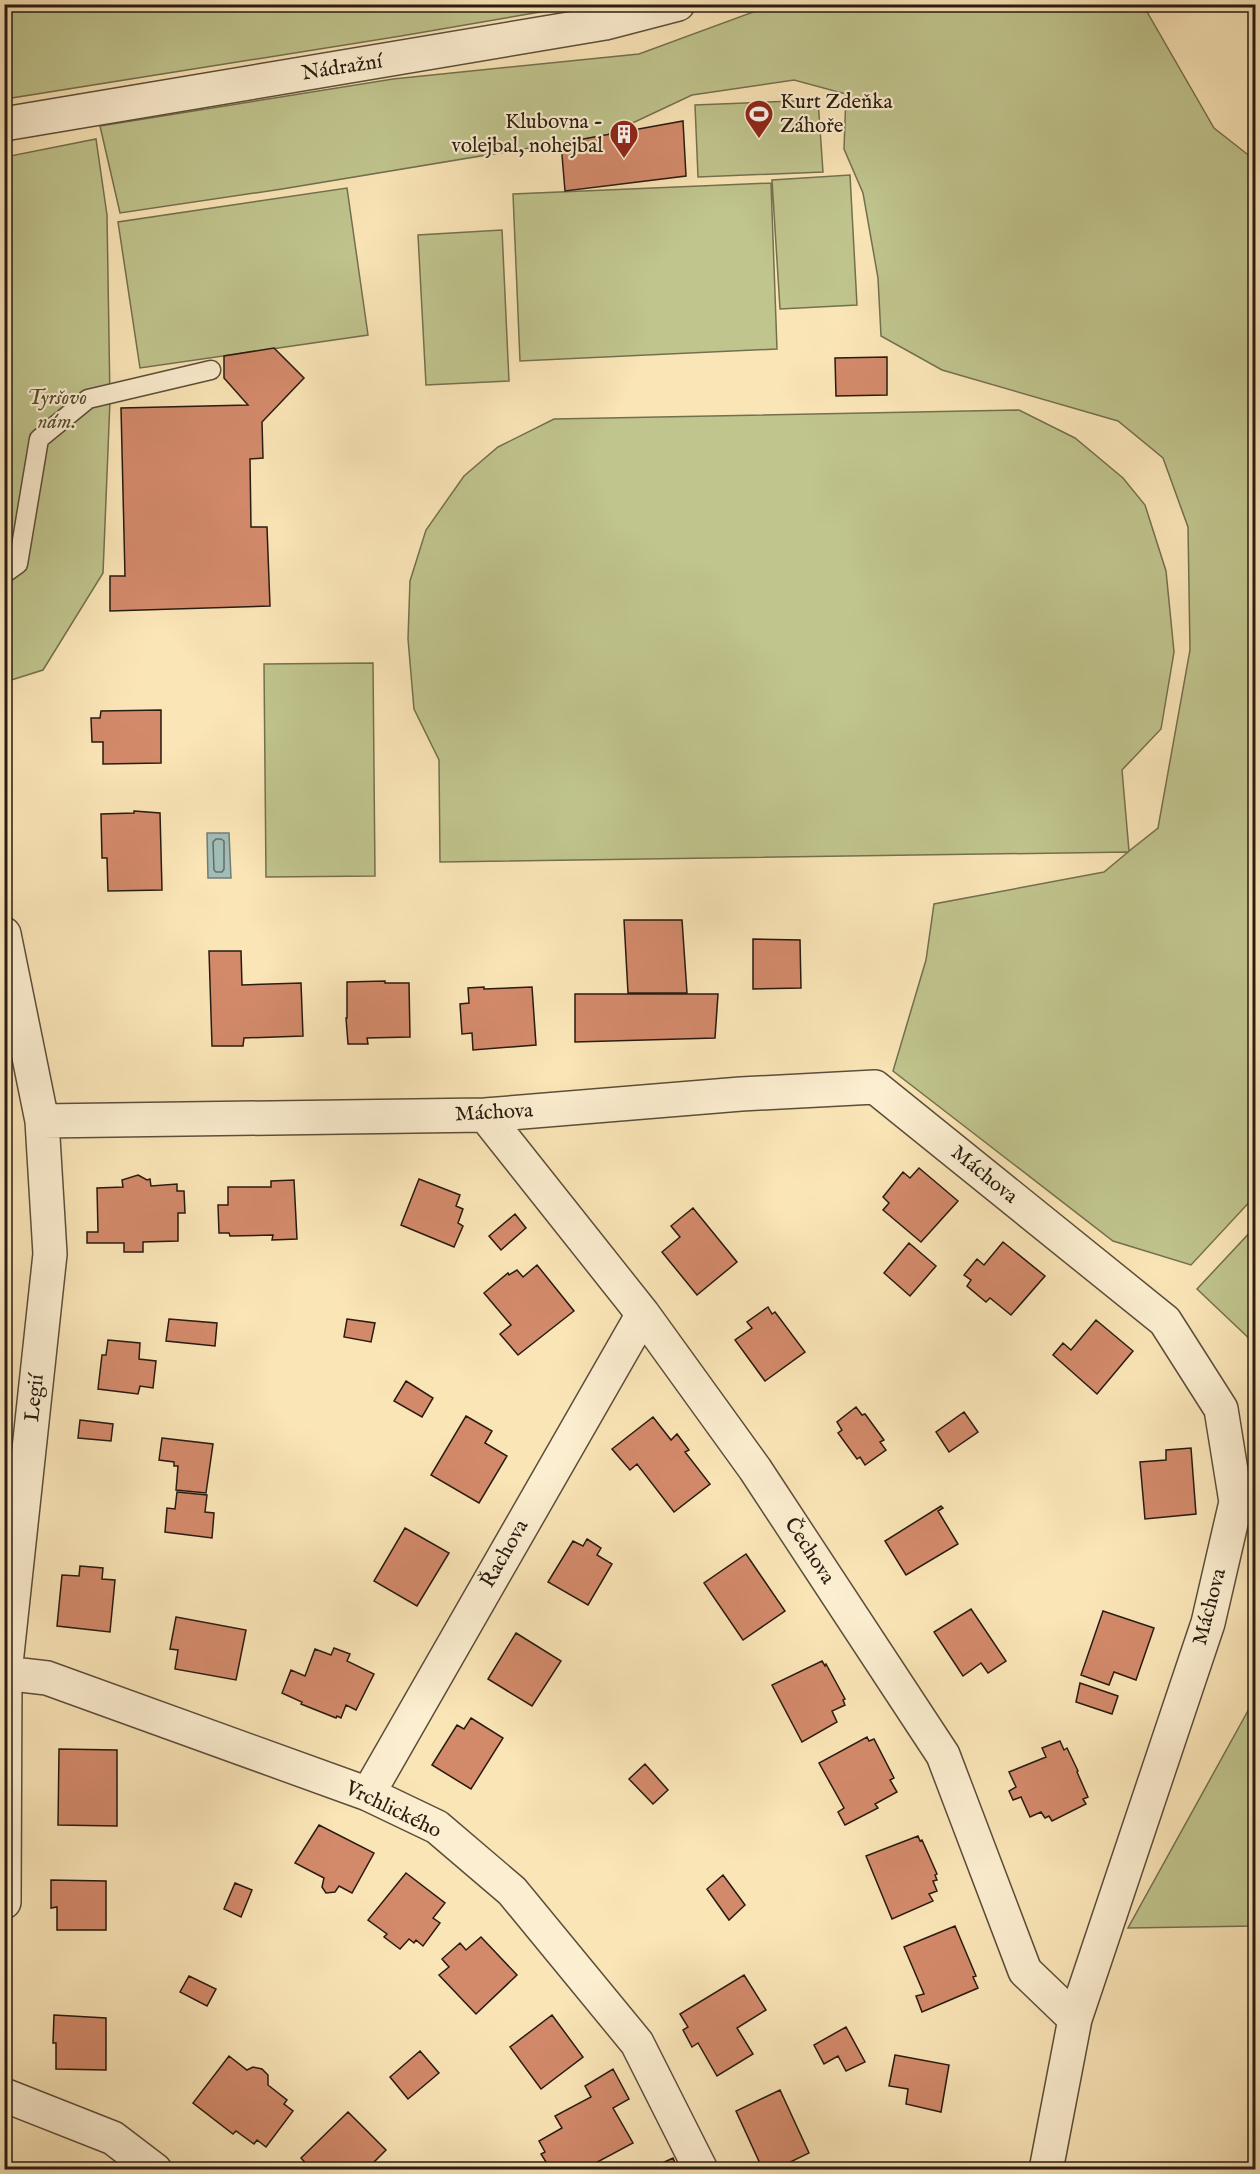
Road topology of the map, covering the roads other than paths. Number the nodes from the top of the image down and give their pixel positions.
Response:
1 (678, 4) edge
2 (4, 124) edge
3 (211, 370) dead end
4 (4, 574) edge
5 (4, 934) edge
6 (486, 1115) junction
7 (42, 1121) junction
8 (643, 1314) junction
9 (5, 1673) edge
10 (368, 1794) junction
11 (4, 1902) edge
12 (1075, 2019) junction
13 (4, 2095) edge
14 (154, 2169) edge
15 (701, 2169) edge
16 (1046, 2169) edge

1 - 2 street, Nádražní
3 - 4 lane
5 - 7 street, Legií
6 - 7 street, Máchova
6 - 8 street, Čechova
6 - 12 street, Máchova
7 - 9 street, Legií
8 - 10 street, Řachova
8 - 12 street, Čechova
9 - 10 street, Vrchlického
9 - 11 street, Legií
10 - 15 street, Vrchlického
12 - 16 street, Máchova
13 - 14 street

